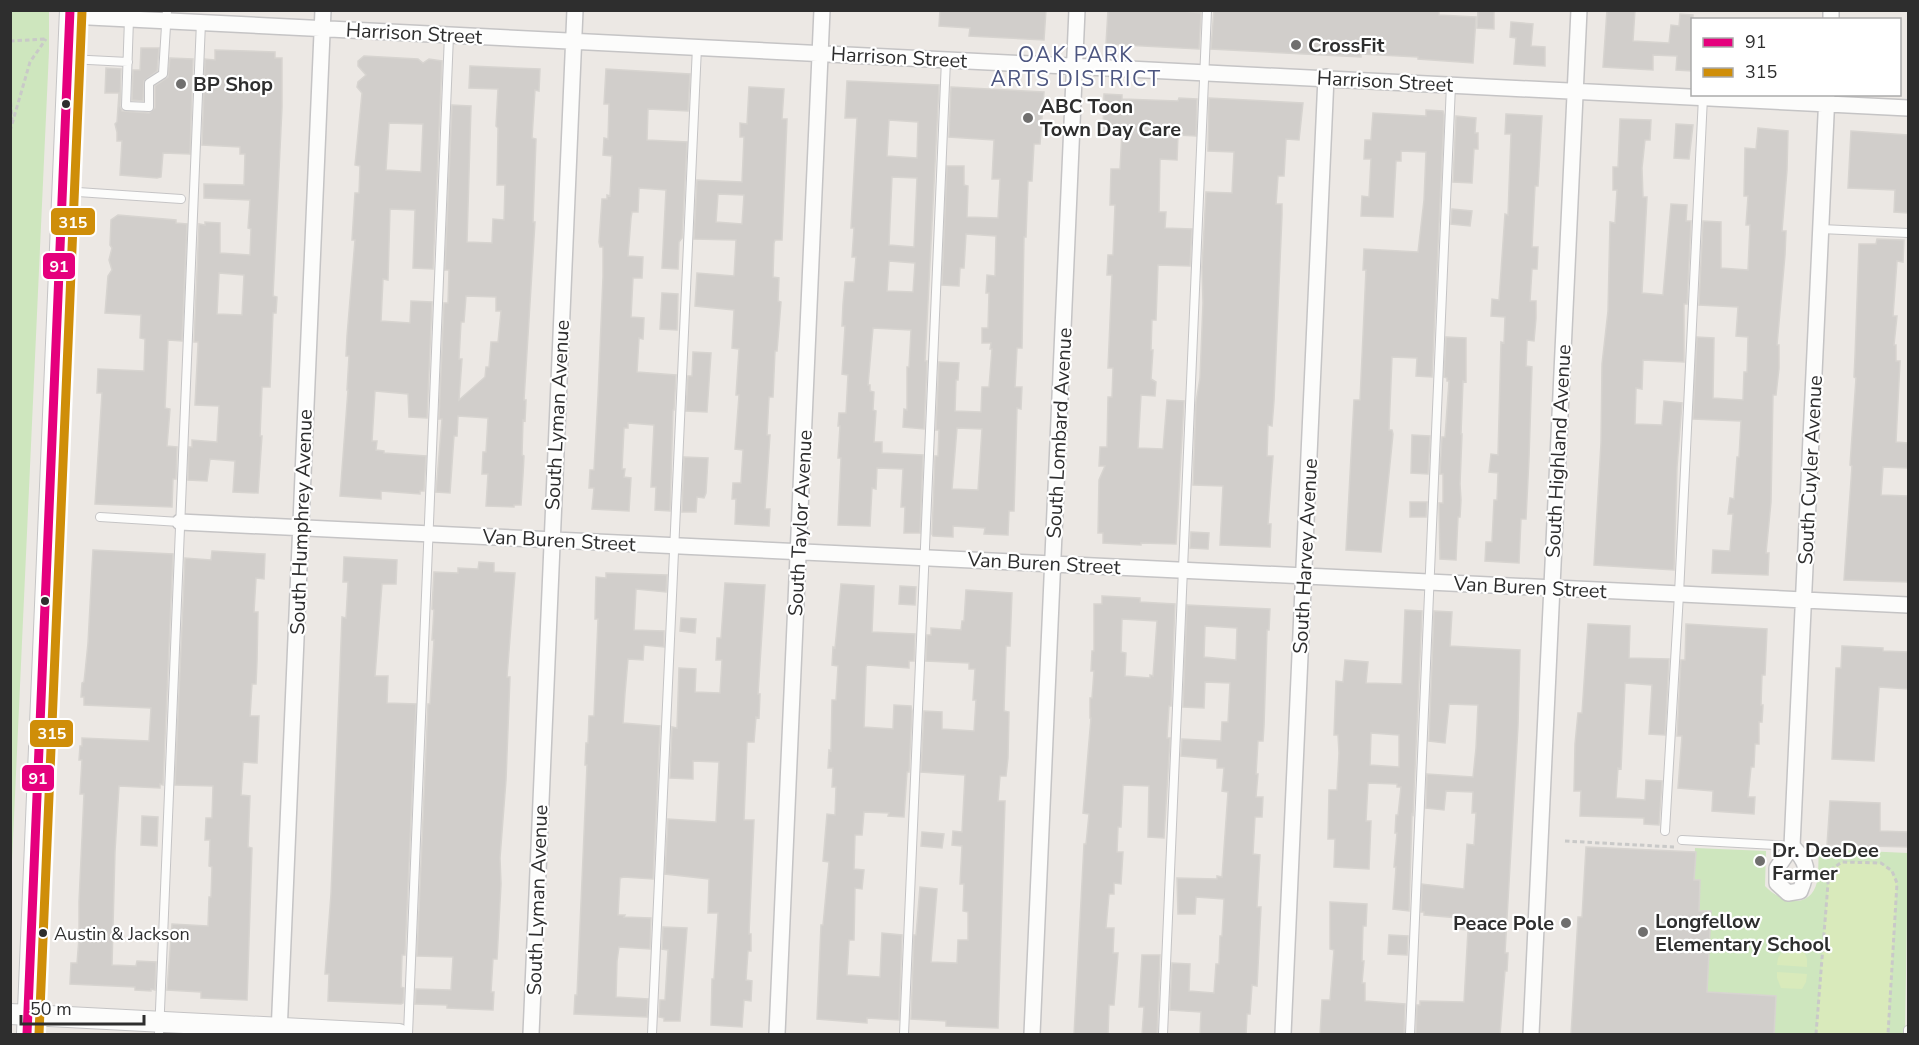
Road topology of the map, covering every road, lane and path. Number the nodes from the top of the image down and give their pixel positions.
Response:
1 (323, 10) edge
2 (575, 10) edge
3 (822, 10) edge
4 (1077, 10) edge
5 (1207, 10) edge
6 (1580, 10) edge
7 (70, 13) edge
8 (128, 15) edge
9 (167, 16) edge
10 (201, 22) junction
11 (322, 28) junction
12 (449, 35) junction
13 (46, 39) junction
14 (52, 39) dead end
15 (10, 41) edge
16 (574, 41) junction
17 (697, 47) junction
18 (820, 53) junction
19 (68, 59) junction
20 (946, 60) junction
21 (128, 62) junction
22 (1075, 66) junction
23 (1204, 72) junction
24 (1326, 77) junction
25 (1451, 85) junction
26 (1575, 91) junction
27 (10, 96) edge
28 (1703, 98) junction
29 (1827, 99) edge
30 (1908, 108) edge
31 (12, 124) edge
32 (10, 131) edge
33 (62, 191) junction
34 (181, 199) dead end
35 (1821, 228) junction
36 (1908, 232) edge
37 (100, 518) dead end
38 (180, 522) junction
39 (301, 527) junction
40 (429, 534) junction
41 (551, 540) junction
42 (674, 546) junction
43 (798, 552) junction
44 (925, 558) junction
45 (1053, 564) junction
46 (1183, 570) junction
47 (1304, 576) junction
48 (1429, 582) junction
49 (1551, 588) junction
50 (1679, 594) junction
51 (1803, 600) junction
52 (1908, 605) edge
53 (1665, 831) dead end
54 (1565, 841) dead end
55 (1683, 844) joint
56 (1792, 846) joint
57 (19, 1014) edge
58 (159, 1028) edge
59 (1908, 1030) edge
60 (279, 1031) edge
61 (27, 1035) edge
62 (399, 1035) edge
63 (408, 1035) edge
64 (531, 1035) edge
65 (652, 1035) edge
66 (777, 1035) edge
67 (904, 1035) edge
68 (1032, 1035) edge
69 (1163, 1035) edge
70 (1283, 1035) edge
71 (1410, 1035) edge
72 (1530, 1035) edge
73 (1816, 1035) edge
74 (1888, 1035) edge
75 (1908, 1035) edge

1 - 11 street, South Humphrey Avenue
2 - 16 street, South Lyman Avenue
3 - 18 street, South Taylor Avenue
4 - 22 street, South Lombard Avenue
5 - 23 lane
6 - 26 street, South Highland Avenue
7 - 8 street, Harrison Street
7 - 19 street
8 - 9 street, Harrison Street
8 - 21 lane
9 - 10 street, Harrison Street
9 - 21 lane
10 - 11 street, Harrison Street
10 - 38 lane
11 - 12 street, Harrison Street
11 - 39 street, South Humphrey Avenue
12 - 16 street, Harrison Street
12 - 40 lane
13 - 14 path
13 - 15 path
13 - 31 path
16 - 17 street, Harrison Street
16 - 41 street, South Lyman Avenue
17 - 18 street, Harrison Street
17 - 42 lane
18 - 20 street, Harrison Street
18 - 43 street, South Taylor Avenue
19 - 21 lane
19 - 33 street
20 - 22 street, Harrison Street
20 - 44 lane
22 - 23 street, Harrison Street
22 - 45 street, South Lombard Avenue
23 - 24 street, Harrison Street
23 - 46 lane
24 - 25 street, Harrison Street
24 - 47 street, South Harvey Avenue
25 - 26 street, Harrison Street
25 - 48 lane
26 - 28 street, Harrison Street
26 - 49 street, South Highland Avenue
27 - 31 path
28 - 29 street, Harrison Street
28 - 50 lane
29 - 30 street, Harrison Street
29 - 35 street, South Cuyler Avenue
31 - 32 path
33 - 34 lane
33 - 57 street
35 - 36 lane
35 - 51 street, South Cuyler Avenue
37 - 38 lane
38 - 39 street, Van Buren Street
38 - 58 lane
39 - 40 street, Van Buren Street
39 - 60 street, South Humphrey Avenue
40 - 41 street, Van Buren Street
40 - 63 lane
41 - 42 street, Van Buren Street
41 - 64 street, South Lyman Avenue
42 - 43 street, Van Buren Street
42 - 65 lane
43 - 44 street, Van Buren Street
43 - 66 street, South Taylor Avenue
44 - 45 street, Van Buren Street
44 - 67 lane
45 - 46 street, Van Buren Street
45 - 68 street, South Lombard Avenue
46 - 47 street, Van Buren Street
46 - 69 lane
47 - 48 street, Van Buren Street
47 - 70 street, South Harvey Avenue
48 - 49 street, Van Buren Street
48 - 71 lane
49 - 50 street, Van Buren Street
49 - 72 street, South Highland Avenue
50 - 51 street, Van Buren Street
50 - 53 lane
51 - 52 street, Van Buren Street
51 - 56 street, South Cuyler Avenue
54 - 55 path
55 - 56 lane
57 - 58 street
57 - 61 street
58 - 60 street
59 - 75 lane
60 - 62 street
73 - 74 path

